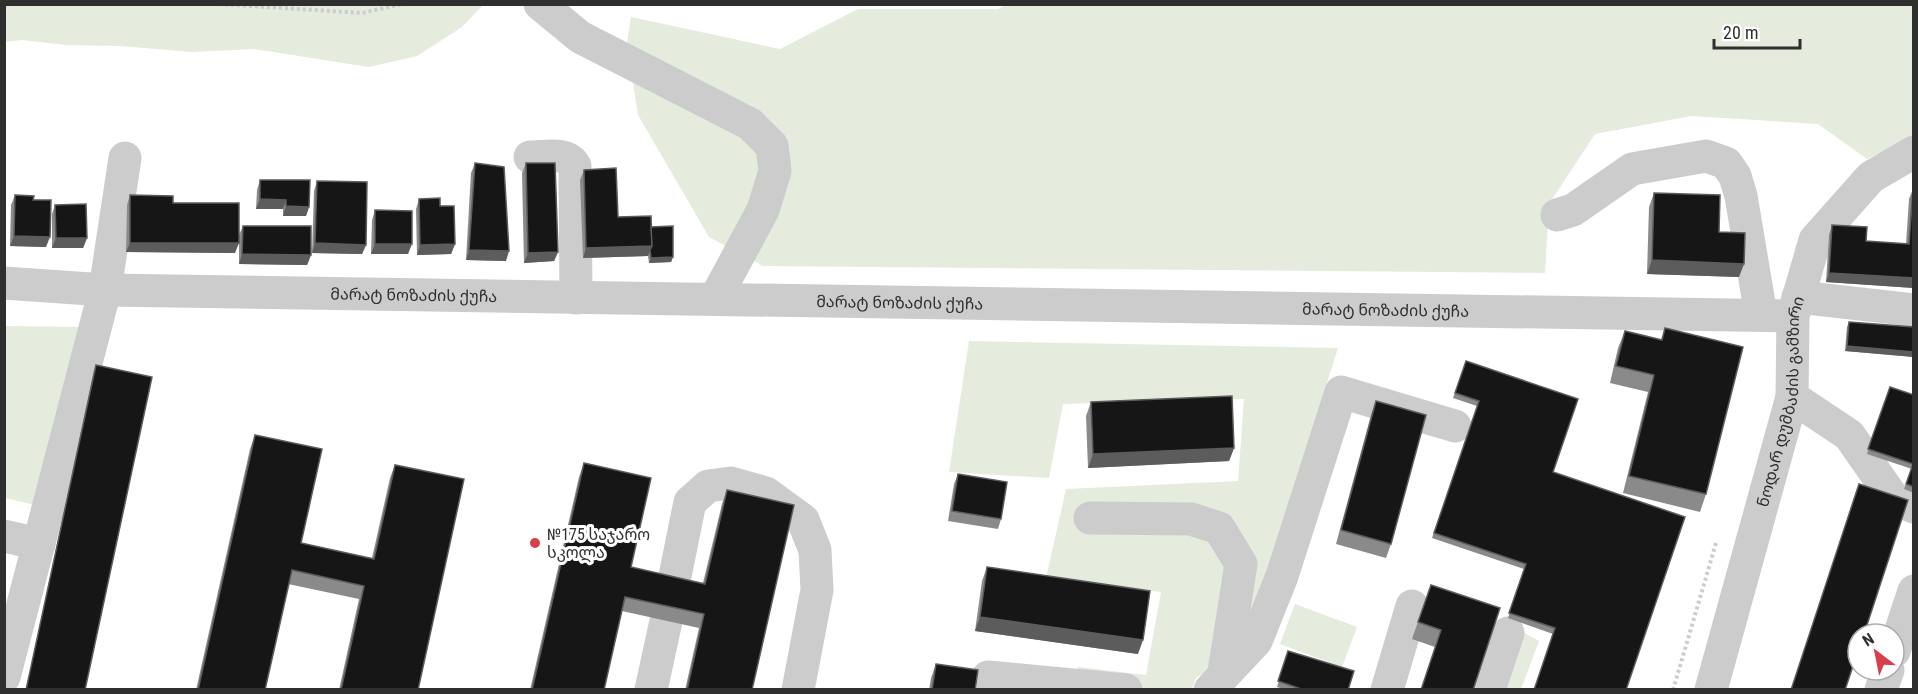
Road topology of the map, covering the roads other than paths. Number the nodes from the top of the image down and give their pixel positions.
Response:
1 (540, 4) edge
2 (1914, 152) edge
3 (530, 157) dead end
4 (125, 158) dead end
5 (1557, 215) dead end
6 (4, 283) edge
7 (105, 290) junction
8 (576, 297) junction
9 (715, 299) junction
10 (1795, 306) junction
11 (1914, 310) edge
12 (1761, 315) junction
13 (1792, 398) junction
14 (1455, 426) dead end
15 (1914, 507) edge
16 (1090, 518) dead end
17 (4, 536) edge
18 (39, 544) junction
19 (1412, 606) dead end
20 (1508, 633) dead end
21 (4, 677) edge
22 (988, 677) dead end
23 (1217, 681) edge
24 (651, 690) edge
25 (798, 690) edge
26 (1126, 690) edge
27 (1387, 690) edge
28 (1489, 690) edge
29 (1711, 690) edge

1 - 9 street
2 - 10 street, ნოდარ დუმბაძის გამზირი
3 - 8 street
4 - 7 street
5 - 12 street
6 - 7 street, მარატ ნოზაძის ქუჩა
7 - 8 street, მარატ ნოზაძის ქუჩა
7 - 18 street
8 - 9 street, მარატ ნოზაძის ქუჩა
9 - 12 street, მარატ ნოზაძის ქუჩა
10 - 11 street, მარატ ნოზაძის ქუჩა
10 - 12 street, მარატ ნოზაძის ქუჩა
10 - 13 street, ნოდარ დუმბაძის გამზირი
13 - 15 street
13 - 29 street, ნოდარ დუმბაძის გამზირი
14 - 23 street
16 - 23 street
17 - 18 street
18 - 21 street
19 - 27 street
20 - 28 street
22 - 26 street
24 - 25 street

